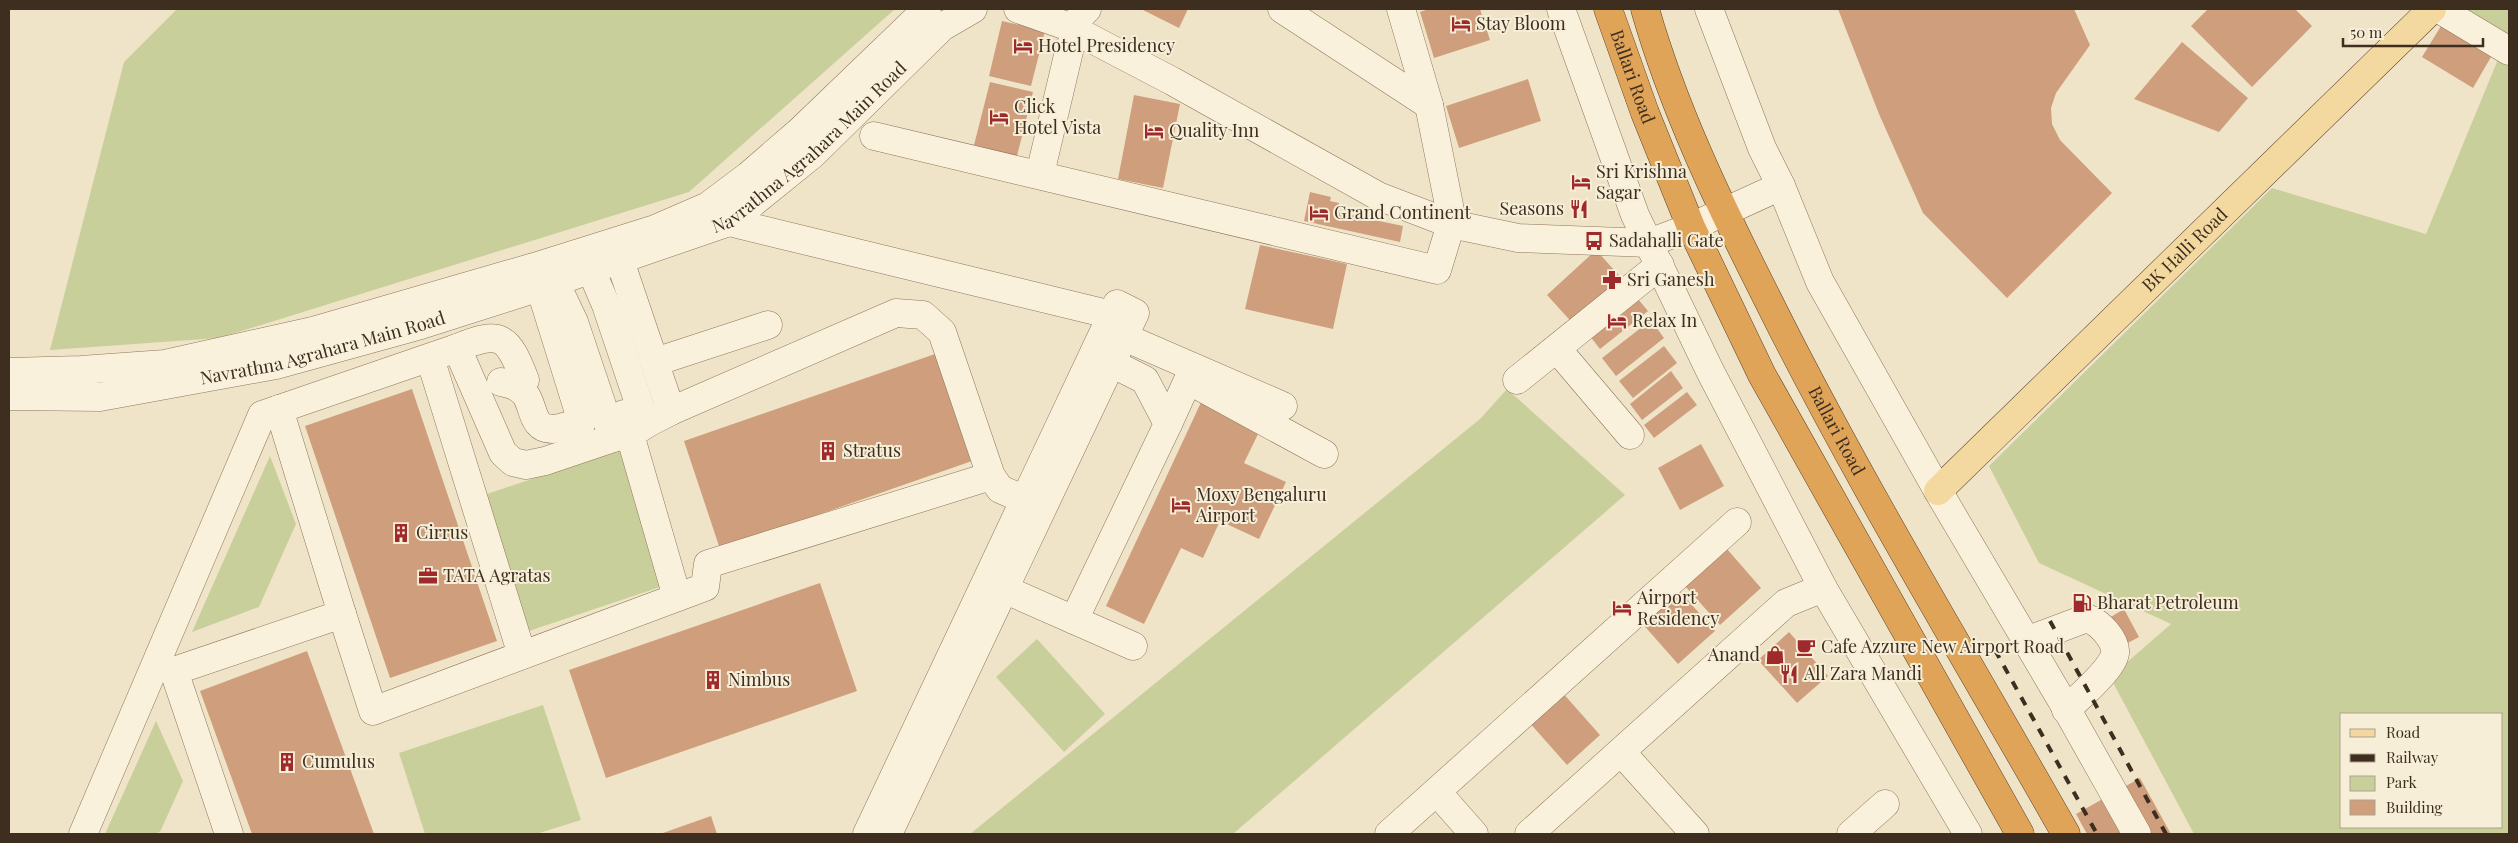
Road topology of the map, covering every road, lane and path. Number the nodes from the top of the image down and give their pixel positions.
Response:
1 (926, 9) edge
2 (973, 9) edge
3 (1018, 9) edge
4 (1282, 9) edge
5 (1401, 9) edge
6 (1561, 9) edge
7 (1608, 9) edge
8 (1645, 9) edge
9 (1709, 9) edge
10 (2432, 9) edge
11 (2439, 9) edge
12 (1079, 11) edge
13 (1070, 47) dead end
14 (2509, 51) edge
15 (1148, 59) junction
16 (1429, 105) junction
17 (874, 136) dead end
18 (1040, 174) junction
19 (1781, 186) junction
20 (1724, 212) junction
21 (1450, 214) junction
22 (729, 222) junction
23 (1691, 227) junction
24 (1654, 254) junction
25 (593, 267) junction
26 (1122, 317) junction
27 (768, 325) dead end
28 (457, 348) junction
29 (1557, 348) junction
30 (430, 358) junction
31 (654, 362) junction
32 (1111, 363) junction
33 (9, 372) edge
34 (1191, 374) junction
35 (1517, 380) dead end
36 (9, 396) edge
37 (1283, 406) dead end
38 (279, 410) junction
39 (1168, 424) junction
40 (644, 425) junction
41 (1630, 435) dead end
42 (1324, 454) dead end
43 (991, 476) junction
44 (1938, 491) junction
45 (1025, 500) junction
46 (1737, 522) dead end
47 (1823, 588) junction
48 (1004, 589) junction
49 (677, 597) junction
50 (342, 614) junction
51 (1074, 620) junction
52 (2026, 642) junction
53 (1133, 646) dead end
54 (522, 655) junction
55 (2066, 710) junction
56 (1622, 752) junction
57 (1437, 792) junction
58 (1885, 804) dead end
59 (83, 834) edge
60 (229, 834) edge
61 (867, 834) edge
62 (888, 834) edge
63 (1389, 834) edge
64 (1474, 834) edge
65 (1529, 834) edge
66 (1695, 834) edge
67 (1851, 834) edge
68 (1968, 834) edge
69 (2020, 834) edge
70 (2066, 834) edge
71 (2137, 834) edge

1 - 25 street, Navrathna Agrahara Main Road
2 - 22 street, Navrathna Agrahara Main Road
3 - 15 street
4 - 16 street
5 - 16 street
6 - 24 street
7 - 23 highway, Ballari Road
8 - 20 highway, Ballari Road
9 - 19 street
10 - 44 main road, BK Halli Road
11 - 14 street
12 - 15 street
13 - 18 street
15 - 21 street
16 - 21 street
17 - 18 street
18 - 21 street
19 - 20 street
19 - 44 street
20 - 23 street
20 - 70 highway, Ballari Road
21 - 24 street
22 - 25 street, Navrathna Agrahara Main Road
22 - 26 street
23 - 24 street
23 - 69 highway, Ballari Road
24 - 29 street
24 - 47 street
25 - 28 street
25 - 31 street
25 - 33 street, Navrathna Agrahara Main Road
25 - 36 street, Navrathna Agrahara Main Road
25 - 40 street
25 - 40 street
26 - 32 street
26 - 34 street
26 - 45 street
27 - 31 street
28 - 30 street
28 - 40 street
29 - 35 street
29 - 41 street
30 - 38 street
30 - 54 street
31 - 40 street
32 - 39 street
32 - 48 street
34 - 37 street
34 - 39 street
34 - 42 street
38 - 50 street
38 - 59 street
39 - 51 street
40 - 43 street
40 - 49 street
43 - 45 street
43 - 49 street
44 - 52 street
45 - 61 street
46 - 57 street
47 - 56 street
47 - 68 street
48 - 51 street
48 - 62 street
49 - 54 street
50 - 54 street
50 - 60 street
51 - 53 street
52 - 55 street
52 - 55 street
55 - 71 street
56 - 65 street
56 - 66 street
57 - 63 street
57 - 64 street
58 - 67 street

